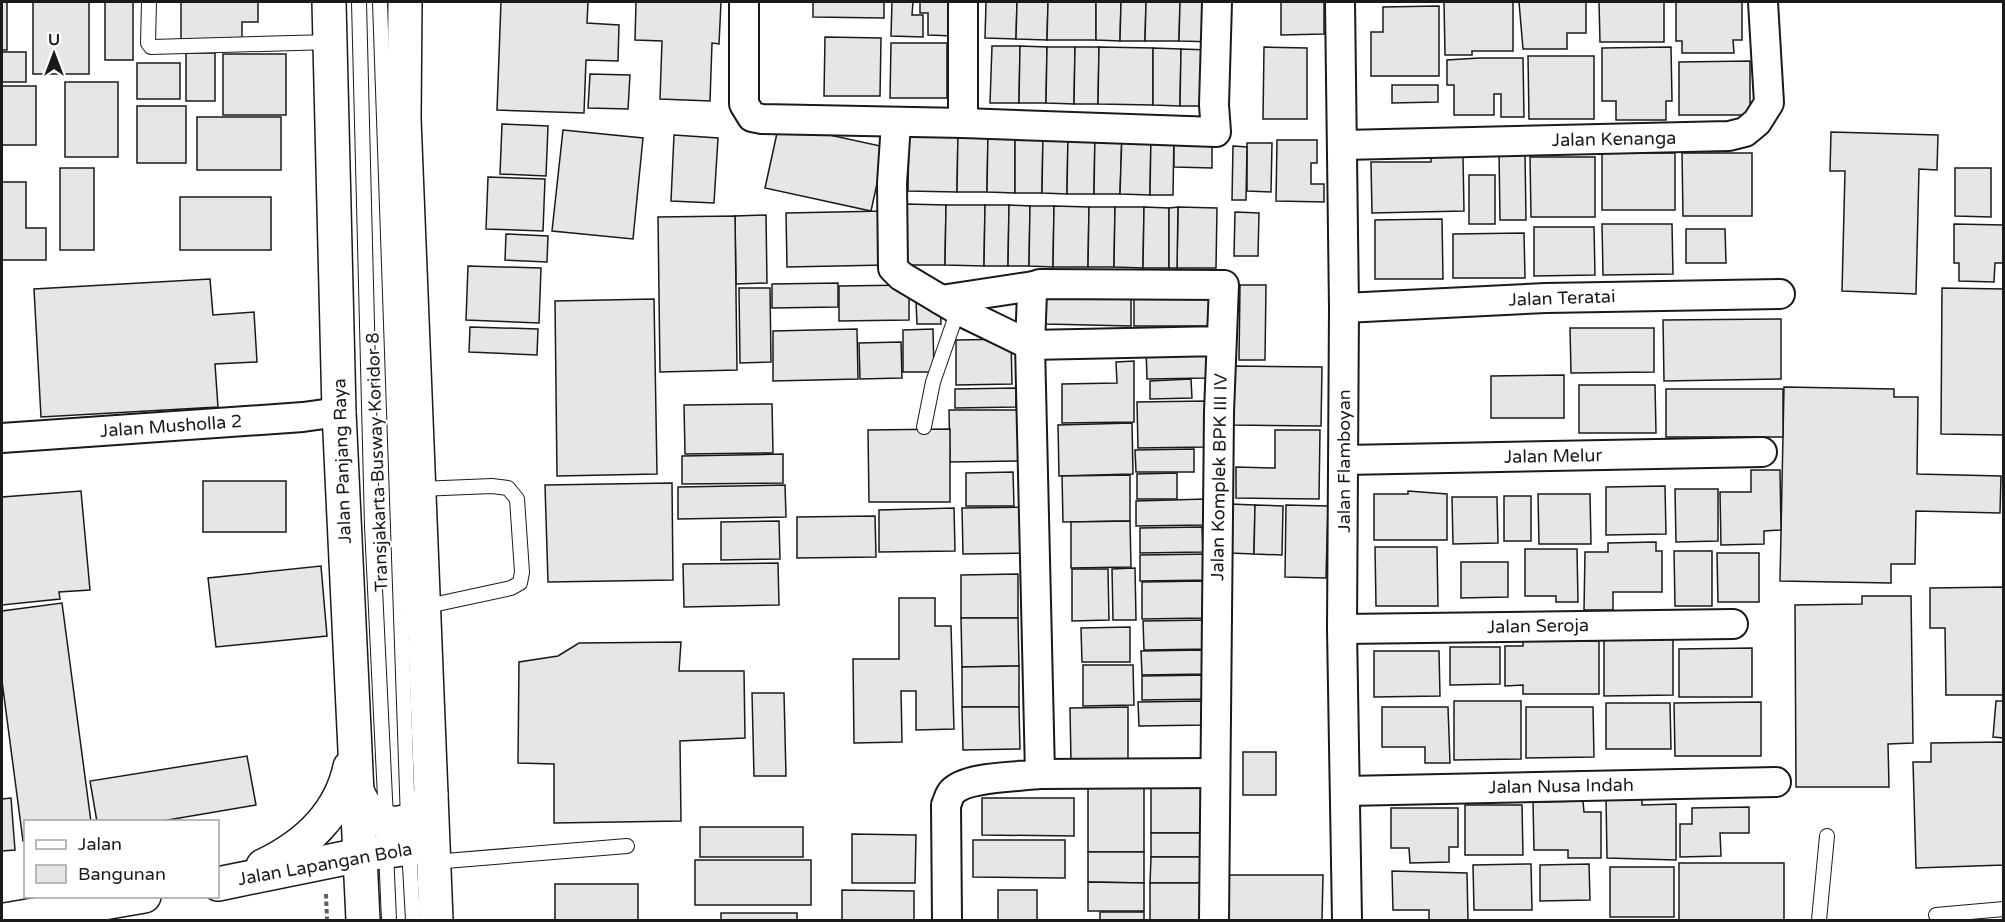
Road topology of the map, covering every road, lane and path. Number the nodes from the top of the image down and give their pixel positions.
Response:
1 (149, 2) edge
2 (329, 2) edge
3 (359, 2) edge
4 (380, 2) edge
5 (405, 2) edge
6 (744, 2) edge
7 (963, 2) edge
8 (1217, 2) edge
9 (1340, 2) edge
10 (1763, 2) edge
11 (330, 42) junction
12 (896, 123) junction
13 (963, 123) junction
14 (1343, 145) junction
15 (1034, 286) junction
16 (1780, 294) dead end
17 (950, 305) junction
18 (1344, 308) junction
19 (1221, 341) junction
20 (1030, 345) junction
21 (339, 412) junction
22 (924, 427) dead end
23 (2, 438) edge
24 (1762, 452) dead end
25 (1344, 460) junction
26 (418, 489) junction
27 (423, 607) junction
28 (1733, 624) dead end
29 (1342, 629) junction
30 (354, 746) junction
31 (1215, 773) junction
32 (1040, 774) junction
33 (1776, 782) dead end
34 (1346, 791) junction
35 (1827, 836) dead end
36 (402, 843) junction
37 (627, 846) dead end
38 (224, 882) edge
39 (138, 898) edge
40 (2004, 909) edge
41 (1936, 915) dead end
42 (5, 921) edge
43 (363, 921) edge
44 (389, 921) edge
45 (413, 921) edge
46 (436, 921) edge
47 (947, 921) edge
48 (1214, 921) edge
49 (1347, 921) edge
50 (1819, 921) edge

1 - 11 lane
2 - 11 main road, Jalan Panjang Raya
3 - 36 lane, Transjakarta Busway Koridor 8
4 - 36 lane, Transjakarta Busway Koridor 8
5 - 26 main road, Jalan Panjang Raya
6 - 12 street
7 - 13 street
8 - 13 street
9 - 14 street, Jalan Flamboyan
10 - 14 street, Jalan Kenanga
11 - 21 main road, Jalan Panjang Raya
12 - 13 street
12 - 17 street
14 - 18 street, Jalan Flamboyan
15 - 17 street
15 - 19 street, Jalan Komplek BPK III IV
15 - 20 street
16 - 18 street, Jalan Teratai
17 - 20 street
17 - 22 lane
18 - 25 street, Jalan Flamboyan
19 - 20 street
19 - 31 street, Jalan Komplek BPK III IV
20 - 32 street
21 - 23 street, Jalan Musholla 2
21 - 30 main road, Jalan Panjang Raya
24 - 25 street, Jalan Melur
25 - 29 street, Jalan Flamboyan
26 - 27 main road, Jalan Panjang Raya
26 - 27 lane
27 - 36 main road, Jalan Panjang Raya
28 - 29 street, Jalan Seroja
29 - 34 street, Jalan Flamboyan
30 - 36 main road, Jalan Panjang Raya
30 - 38 main road
31 - 32 street
31 - 48 street, Jalan Komplek BPK III IV
32 - 47 street
33 - 34 street, Jalan Nusa Indah
34 - 49 street, Jalan Flamboyan
35 - 50 lane
36 - 37 lane
36 - 38 main road, Jalan Lapangan Bola
36 - 43 main road, Jalan Panjang Raya
36 - 44 lane, Transjakarta Busway Koridor 8
36 - 45 lane, Transjakarta Busway Koridor 8
36 - 46 main road, Jalan Panjang Raya
39 - 42 main road
40 - 41 lane

